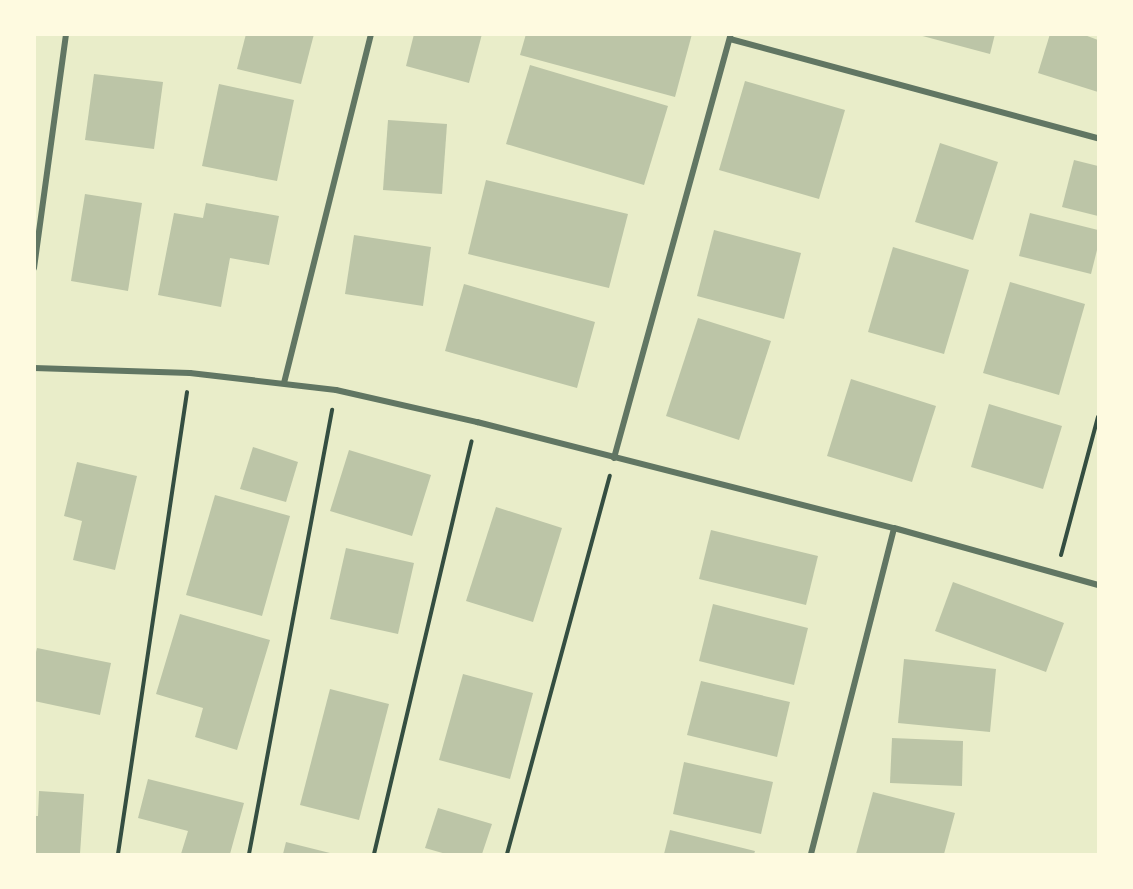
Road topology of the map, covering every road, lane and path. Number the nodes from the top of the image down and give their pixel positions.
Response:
1 (66, 34) edge
2 (371, 34) edge
3 (731, 37) edge
4 (1098, 138) edge
5 (34, 268) edge
6 (34, 368) edge
7 (190, 373) junction
8 (284, 383) junction
9 (336, 390) junction
10 (1098, 417) edge
11 (477, 422) junction
12 (614, 458) junction
13 (894, 528) junction
14 (1057, 573) junction
15 (1098, 585) edge
16 (118, 855) edge
17 (249, 855) edge
18 (374, 855) edge
19 (507, 855) edge
20 (811, 855) edge

1 - 5 street
2 - 8 street
3 - 4 street
3 - 12 street
6 - 7 street
7 - 8 street
7 - 16 path
8 - 9 street
9 - 11 street
9 - 17 path
10 - 14 path
11 - 12 street
11 - 18 path
12 - 13 street
12 - 19 path
13 - 14 street
13 - 20 street
14 - 15 street

